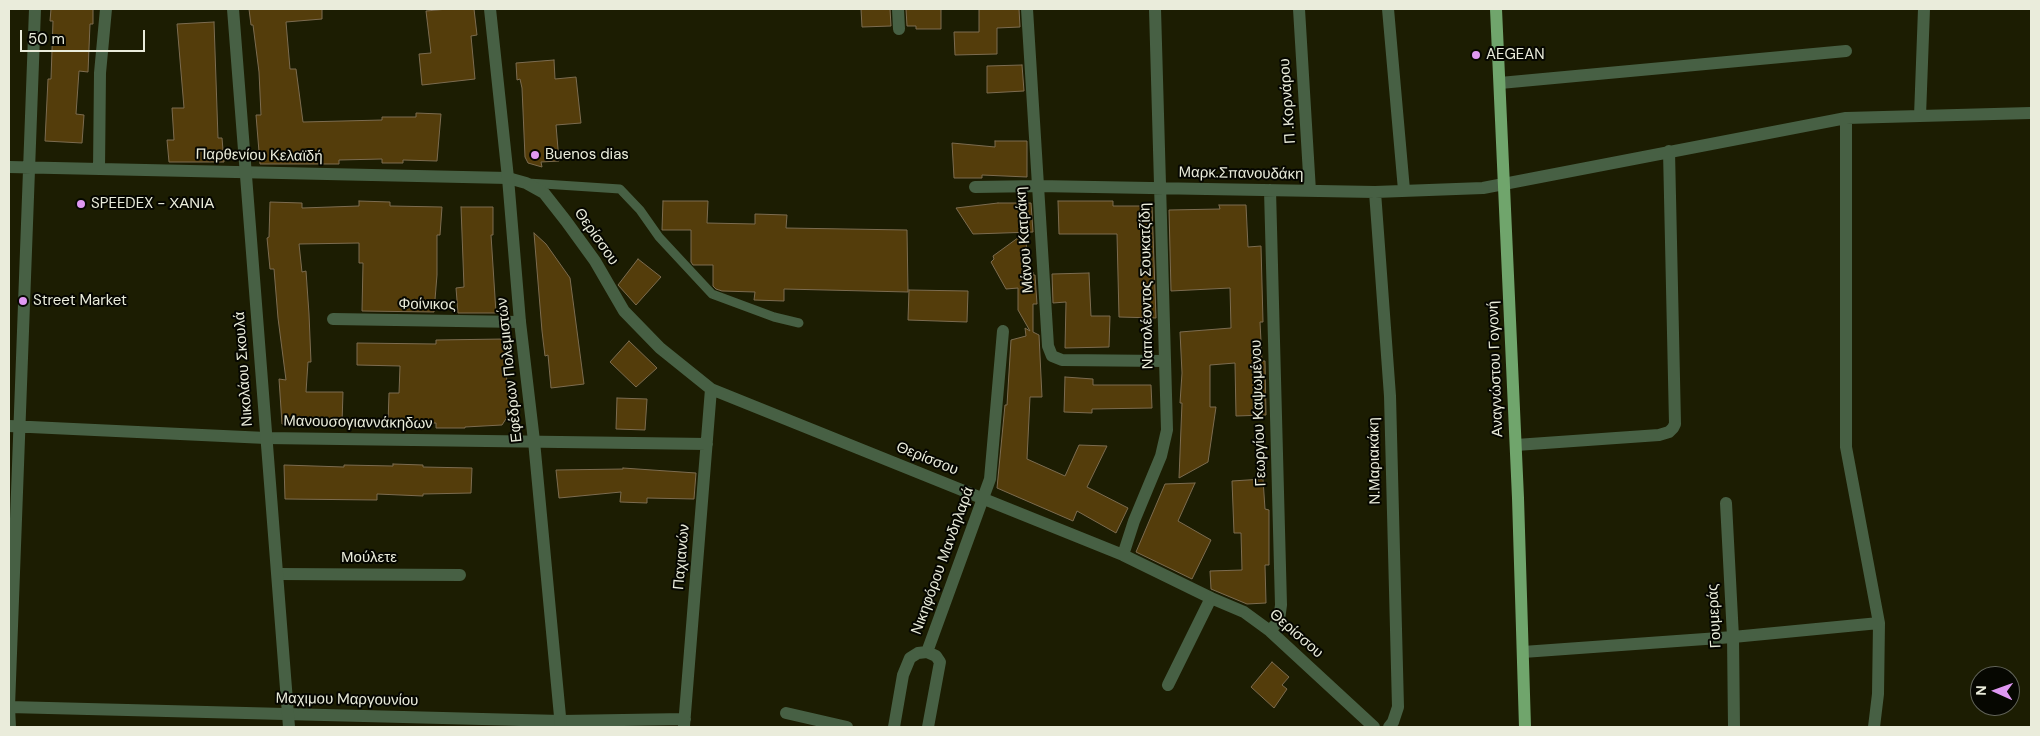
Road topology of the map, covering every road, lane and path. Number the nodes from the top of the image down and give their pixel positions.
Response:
1 (36, 9) edge
2 (106, 9) edge
3 (233, 9) edge
4 (490, 9) edge
5 (898, 9) edge
6 (1027, 9) edge
7 (1156, 9) edge
8 (1299, 9) edge
9 (1388, 9) edge
10 (1496, 9) edge
11 (1924, 9) edge
12 (899, 29) dead end
13 (1846, 51) dead end
14 (1500, 82) junction
15 (2031, 113) edge
16 (1920, 116) junction
17 (1846, 118) junction
18 (1669, 151) junction
19 (9, 167) edge
20 (30, 168) junction
21 (99, 169) junction
22 (246, 172) junction
23 (508, 178) junction
24 (1505, 182) junction
25 (526, 183) junction
26 (1038, 186) junction
27 (976, 187) dead end
28 (1161, 189) junction
29 (1270, 190) junction
30 (1404, 190) junction
31 (1310, 191) junction
32 (1375, 192) junction
33 (333, 320) dead end
34 (520, 322) junction
35 (799, 324) dead end
36 (1003, 331) dead end
37 (1164, 361) junction
38 (711, 389) junction
39 (14, 426) edge
40 (266, 438) junction
41 (534, 441) junction
42 (707, 444) junction
43 (1516, 445) junction
44 (984, 500) junction
45 (1726, 503) dead end
46 (1124, 555) junction
47 (278, 574) junction
48 (460, 575) dead end
49 (1211, 598) junction
50 (1879, 623) junction
51 (1270, 631) junction
52 (1733, 637) junction
53 (927, 652) junction
54 (1523, 652) junction
55 (1168, 685) dead end
56 (9, 707) edge
57 (786, 713) dead end
58 (288, 721) edge
59 (685, 723) edge
60 (561, 724) edge
61 (10, 727) edge
62 (847, 727) edge
63 (894, 727) edge
64 (928, 727) edge
65 (1374, 727) edge
66 (1389, 727) edge
67 (1525, 727) edge
68 (1734, 727) edge
69 (1874, 727) edge

1 - 20 street
2 - 21 street
3 - 22 street, Νικολάου Σκουλά
4 - 23 street, Εφέδρων Πολεμιστών
5 - 12 street
6 - 26 street, Μάνου Κατράκη
7 - 28 street, Ναπολέοντος Σουκατζίδη
8 - 31 street, Π .Κορνάρου
9 - 30 street
10 - 14 main road, Αναγνώστου Γογονή
11 - 16 street
13 - 14 street
14 - 24 main road, Αναγνώστου Γογονή
15 - 16 street, Μαρκ.Σπανουδάκη
16 - 17 street, Μαρκ.Σπανουδάκη
17 - 18 street, Μαρκ.Σπανουδάκη
17 - 50 street
18 - 24 street, Μαρκ.Σπανουδάκη
18 - 43 street
19 - 20 street, Παρθενίου Κελαϊδή
20 - 21 street, Παρθενίου Κελαϊδή
20 - 39 street
21 - 22 street, Παρθενίου Κελαϊδή
22 - 23 street, Παρθενίου Κελαϊδή
22 - 40 street, Νικολάου Σκουλά
23 - 25 street, Θερίσσου
23 - 34 street, Εφέδρων Πολεμιστών
24 - 30 street, Μαρκ.Σπανουδάκη
24 - 43 main road, Αναγνώστου Γογονή
25 - 35 lane
25 - 38 street, Θερίσσου
26 - 27 street, Μαρκ.Σπανουδάκη
26 - 28 street, Μαρκ.Σπανουδάκη
26 - 37 street, Μάνου Κατράκη
28 - 29 street, Μαρκ.Σπανουδάκη
28 - 37 street, Ναπολέοντος Σουκατζίδη
29 - 31 street, Μαρκ.Σπανουδάκη
29 - 51 street, Γεωργίου Καψωμένου
30 - 32 street, Μαρκ.Σπανουδάκη
31 - 32 street, Μαρκ.Σπανουδάκη
32 - 66 street, Ν.Μαριακάκη
33 - 34 street, Φοίνικος
34 - 41 street, Εφέδρων Πολεμιστών
36 - 44 street, Νικηφόρου Μανδηλαρά
37 - 46 street, Ναπολέοντος Σουκατζίδη
38 - 42 street, Παχιανών
38 - 44 street, Θερίσσου
39 - 40 street, Μανουσογιαννάκηδων
39 - 56 street
40 - 41 street, Μανουσογιαννάκηδων
40 - 47 street, Νικολάου Σκουλά
41 - 42 street, Μανουσογιαννάκηδων
41 - 60 street, Εφέδρων Πολεμιστών
42 - 59 street, Παχιανών
43 - 54 main road, Αναγνώστου Γογονή
44 - 46 street, Θερίσσου
44 - 53 street, Νικηφόρου Μανδηλαρά
45 - 52 street, Γουμεράς
46 - 49 street, Θερίσσου
47 - 48 street, Μούλετε
47 - 58 street, Νικολάου Σκουλά
49 - 51 street, Θερίσσου
49 - 55 street
50 - 52 street
50 - 69 street
51 - 65 street, Θερίσσου
52 - 54 street
52 - 68 street, Γουμεράς
53 - 63 street
53 - 64 street
54 - 67 main road, Αναγνώστου Γογονή
56 - 58 street, Μαχιμου Mαργουνίου
56 - 61 street
57 - 62 street
58 - 60 street, Μαχιμου Mαργουνίου
59 - 60 street, Μαχιμου Mαργουνίου

